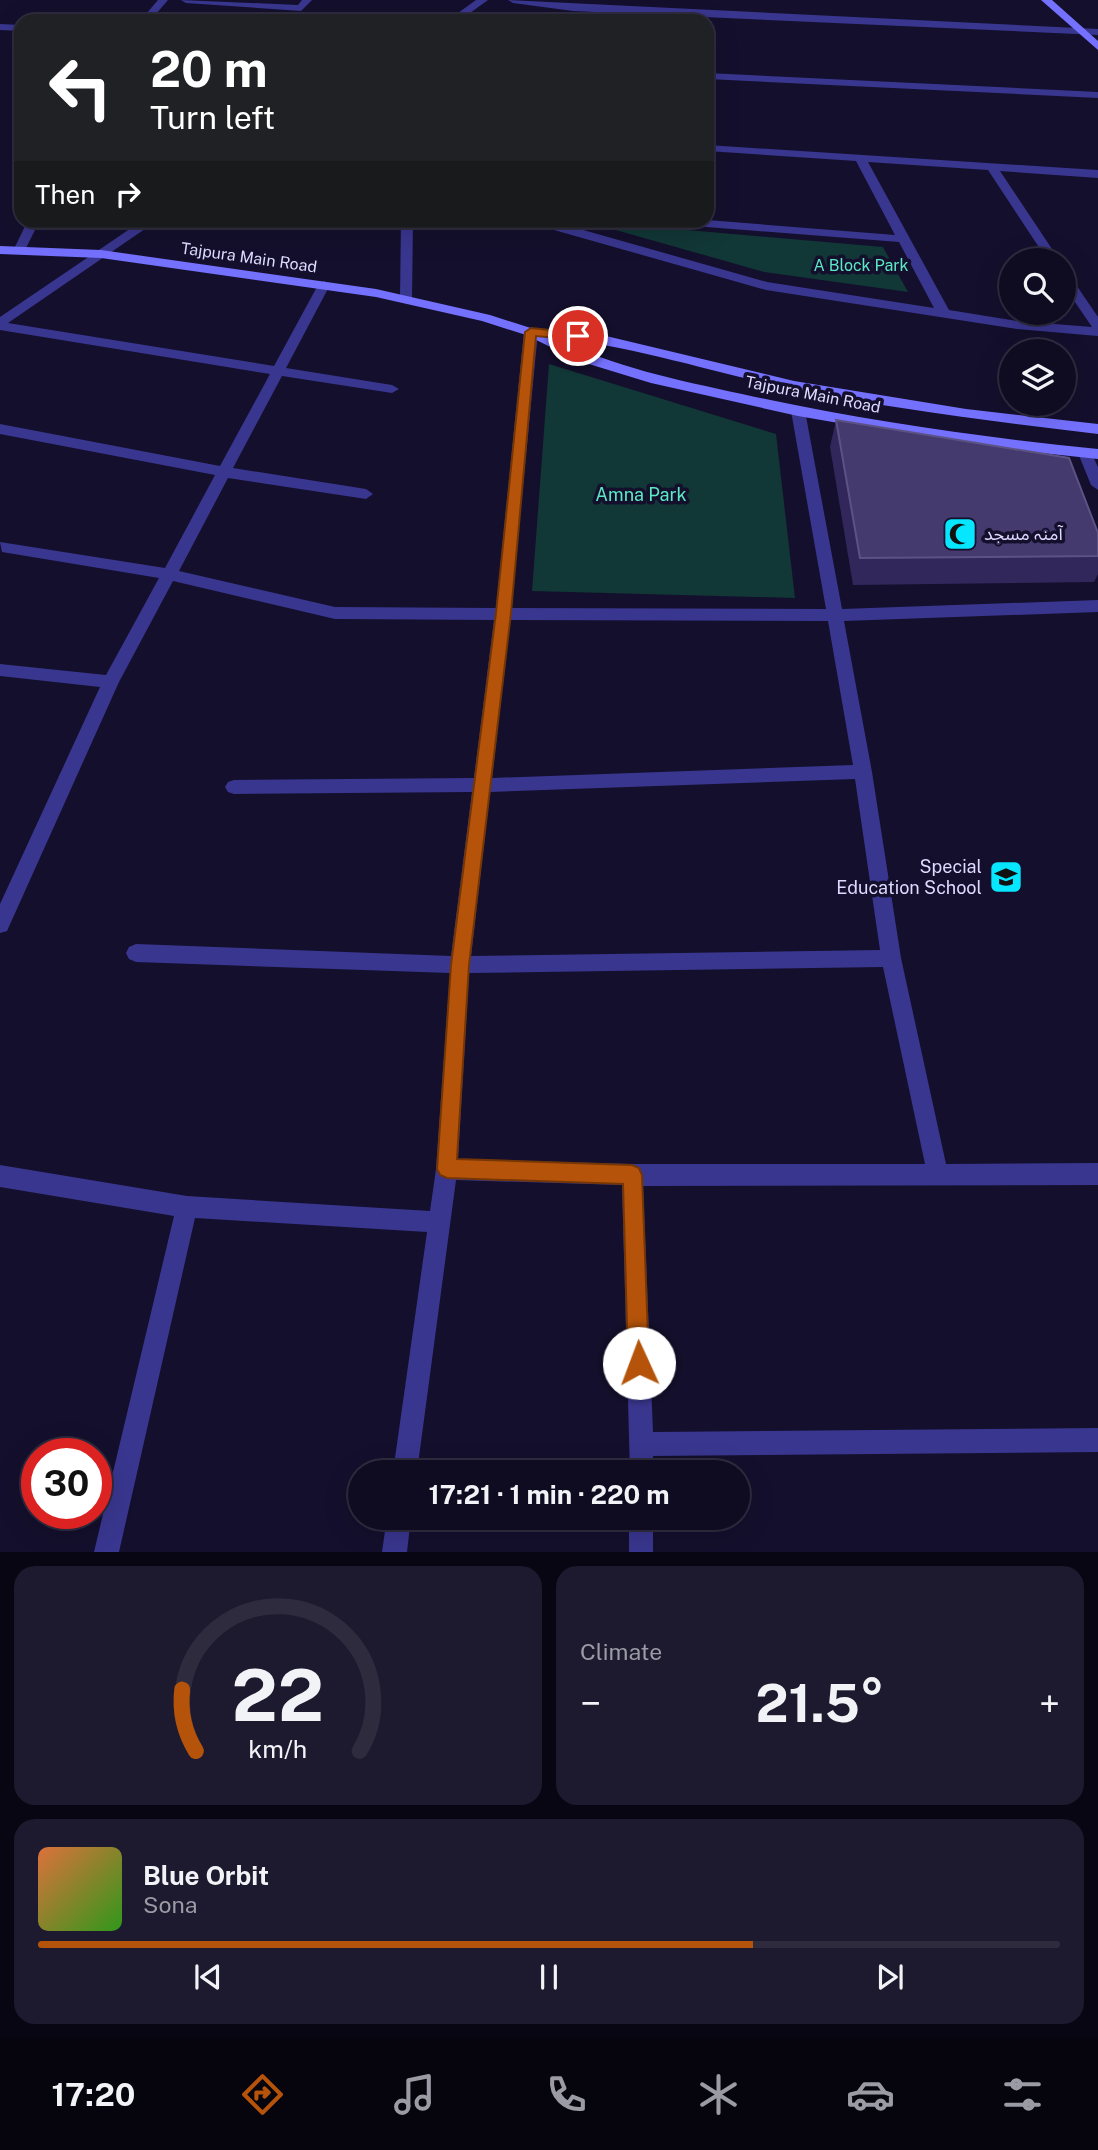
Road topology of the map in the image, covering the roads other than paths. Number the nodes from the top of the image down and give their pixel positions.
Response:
1 (163, 0) edge
2 (186, 0) edge
3 (307, 0) edge
4 (484, 0) edge
5 (513, 0) edge
6 (1046, 0) edge
7 (151, 14) edge
8 (463, 14) edge
9 (706, 14) edge
10 (714, 14) edge
11 (1082, 31) junction
12 (1098, 32) edge
13 (1098, 47) edge
14 (714, 76) edge
15 (1098, 95) edge
16 (714, 148) edge
17 (860, 158) junction
18 (992, 167) junction
19 (1098, 174) edge
20 (714, 224) edge
21 (30, 228) edge
22 (140, 228) edge
23 (407, 228) edge
24 (562, 228) edge
25 (902, 239) junction
26 (1045, 248) edge
27 (0, 250) edge
28 (19, 251) junction
29 (101, 254) junction
30 (324, 285) junction
31 (1076, 295) edge
32 (406, 299) junction
33 (944, 314) junction
34 (0, 324) edge
35 (1098, 330) edge
36 (531, 332) junction
37 (277, 373) junction
38 (392, 389) dead end
39 (798, 411) junction
40 (0, 429) edge
41 (1098, 429) edge
42 (1092, 454) edge
43 (224, 471) junction
44 (1098, 485) edge
45 (366, 494) dead end
46 (2, 547) dead end
47 (169, 574) junction
48 (1098, 606) edge
49 (503, 613) junction
50 (835, 615) junction
51 (0, 670) edge
52 (111, 682) junction
53 (863, 772) junction
54 (482, 785) junction
55 (234, 787) dead end
56 (0, 925) edge
57 (135, 953) dead end
58 (891, 958) junction
59 (460, 965) junction
60 (447, 1169) junction
61 (1098, 1174) edge
62 (632, 1175) junction
63 (938, 1175) junction
64 (0, 1176) edge
65 (187, 1207) junction
66 (438, 1222) junction
67 (1098, 1440) edge
68 (642, 1444) junction
69 (407, 1460) edge
70 (642, 1460) edge
71 (397, 1530) edge
72 (641, 1530) edge
73 (106, 1552) edge
74 (394, 1552) edge
75 (641, 1552) edge

1 - 7 street
2 - 3 street
4 - 8 street
5 - 9 street
6 - 11 street
10 - 11 street
11 - 12 street
11 - 13 street
14 - 15 street
16 - 17 street
17 - 18 street
17 - 25 street
18 - 19 street
18 - 26 street
20 - 25 street
21 - 28 street
22 - 29 street
23 - 32 street
24 - 33 street
25 - 33 street
27 - 28 street, Tajpura Main Road
28 - 29 street, Tajpura Main Road
29 - 30 street, Tajpura Main Road
29 - 34 street
30 - 32 street, Tajpura Main Road
30 - 37 street
31 - 35 street
32 - 36 street, Tajpura Main Road
33 - 35 street
34 - 37 street
36 - 39 street, Tajpura Main Road
36 - 41 street, Tajpura Main Road
36 - 49 street
37 - 38 street
37 - 43 street
39 - 42 street, Tajpura Main Road
39 - 50 street
40 - 43 street
42 - 44 street
43 - 45 street
43 - 47 street
46 - 47 street
47 - 49 street
47 - 52 street
48 - 50 street
49 - 50 street
49 - 54 street
50 - 53 street
51 - 52 street
52 - 56 street
53 - 54 street
53 - 58 street
54 - 55 street
54 - 59 street
57 - 59 street
58 - 59 street
58 - 63 street
59 - 60 street
60 - 62 street
60 - 66 street
61 - 63 street
62 - 63 street
62 - 68 street
64 - 65 street
65 - 66 street
65 - 73 street
66 - 69 street
67 - 68 street
68 - 70 street
71 - 74 street
72 - 75 street

